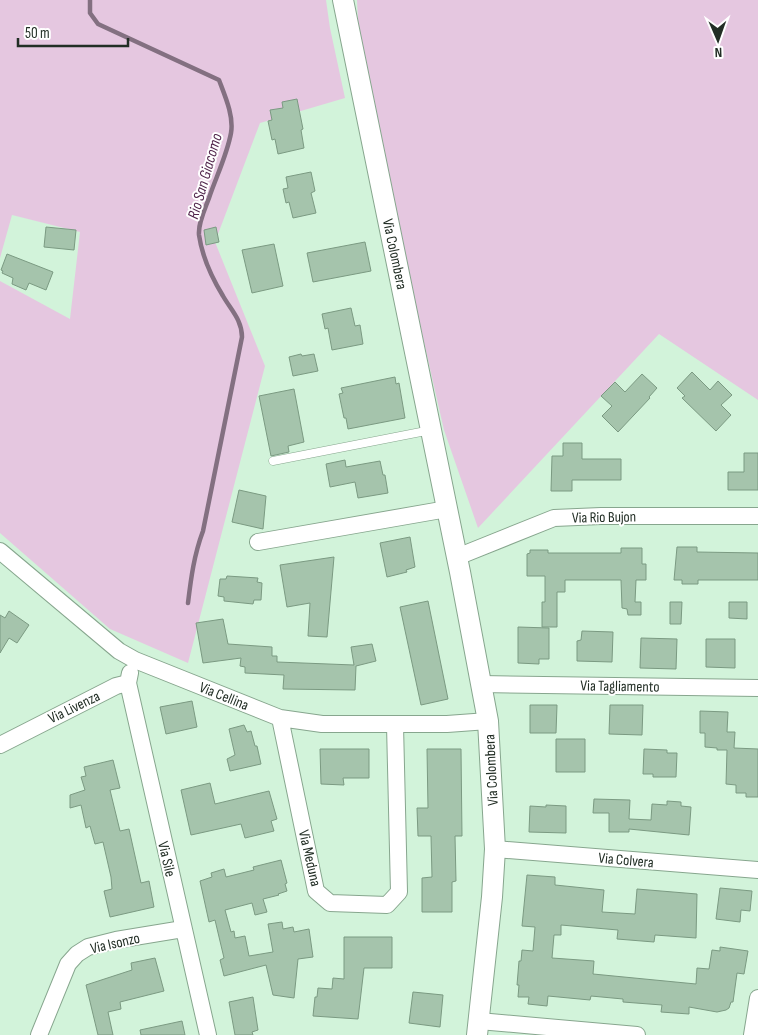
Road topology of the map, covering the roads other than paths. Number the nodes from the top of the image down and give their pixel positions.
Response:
1 (343, 0) edge
2 (431, 430) junction
3 (273, 461) dead end
4 (447, 509) junction
5 (758, 516) edge
6 (258, 542) dead end
7 (0, 551) edge
8 (457, 557) junction
9 (135, 660) junction
10 (128, 683) junction
11 (481, 684) junction
12 (758, 688) edge
13 (280, 718) junction
14 (488, 721) junction
15 (395, 725) junction
16 (0, 745) edge
17 (494, 849) junction
18 (758, 870) edge
19 (183, 929) junction
20 (758, 998) edge
21 (478, 1028) edge
22 (39, 1035) edge
23 (208, 1035) edge
24 (637, 1035) edge
25 (752, 1035) edge

1 - 2 street, Via Colombera
2 - 3 lane
2 - 4 street, Via Colombera
4 - 6 street
4 - 8 street, Via Colombera
5 - 8 street, Via Rio Bujon
7 - 9 street, Via Cellina
8 - 11 street, Via Colombera
9 - 10 street
9 - 13 street, Via Cellina
10 - 16 street, Via Livenza
10 - 19 street, Via Sile
11 - 12 street, Via Tagliamento
11 - 14 street, Via Colombera
13 - 15 street, Via Cellina
13 - 15 street, Via Meduna
14 - 15 street, Via Cellina
14 - 17 street, Via Colombera
17 - 18 street, Via Colvera
17 - 21 street, Via Colombera
19 - 22 street, Via Isonzo
19 - 23 street, Via Sile
20 - 25 street
21 - 24 street

